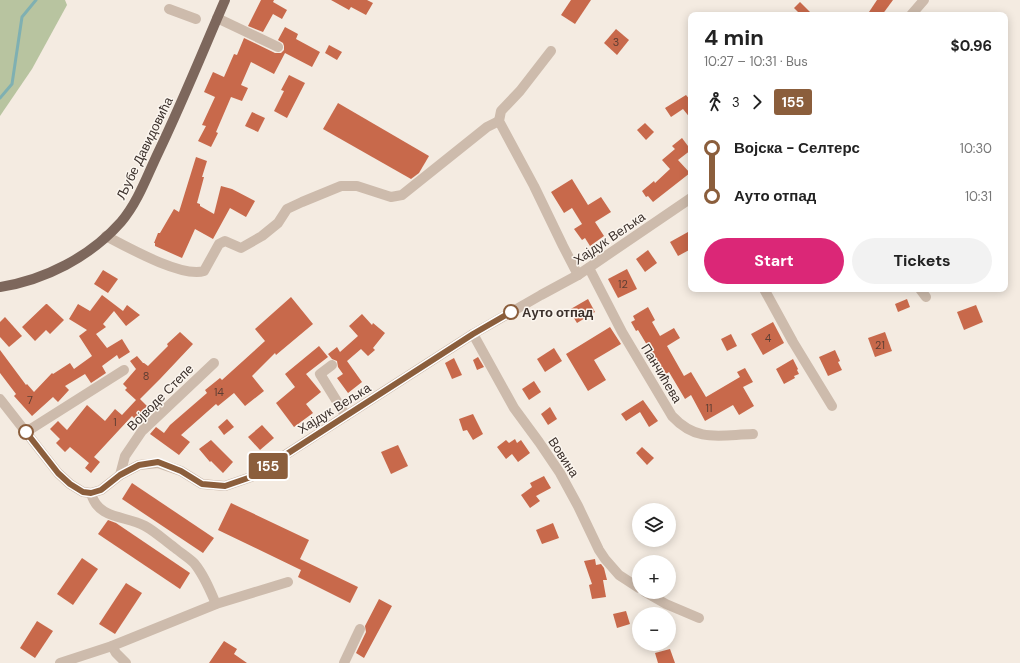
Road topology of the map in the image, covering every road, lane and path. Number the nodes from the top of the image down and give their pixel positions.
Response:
1 (225, 0) edge
2 (924, 0) edge
3 (169, 9) dead end
4 (914, 12) edge
5 (217, 18) junction
6 (196, 19) dead end
7 (278, 47) dead end
8 (551, 51) dead end
9 (499, 121) junction
10 (688, 200) edge
11 (106, 236) junction
12 (589, 268) junction
13 (578, 274) junction
14 (0, 287) edge
15 (766, 292) edge
16 (473, 334) junction
17 (214, 363) dead end
18 (332, 365) dead end
19 (124, 370) dead end
20 (0, 399) edge
21 (832, 406) dead end
22 (346, 416) junction
23 (26, 432) junction
24 (753, 434) dead end
25 (120, 475) junction
26 (91, 493) junction
27 (288, 582) dead end
28 (632, 583) edge
29 (657, 599) edge
30 (216, 604) junction
31 (699, 618) dead end
32 (360, 629) dead end
33 (112, 646) junction
34 (60, 663) edge
35 (126, 663) edge
36 (344, 663) edge

1 - 5 main road, Љубе Давидовића
2 - 4 street
3 - 6 street
5 - 7 street
5 - 11 main road, Љубе Давидовића
8 - 9 street
9 - 11 street
9 - 13 street
10 - 12 street, Хајдук Вељка
11 - 14 main road, Љубе Давидовића
12 - 13 street, Хајдук Вељка
12 - 24 street, Панчићева
13 - 16 street, Хајдук Вељка
15 - 21 street
16 - 22 street, Хајдук Вељка
16 - 28 street, Вовина
17 - 25 street, Војводе Степе
18 - 22 street
19 - 23 street
20 - 23 street
22 - 25 street, Хајдук Вељка
23 - 26 street
25 - 26 street, Хајдук Вељка
26 - 30 street
27 - 30 street
29 - 31 street
30 - 33 street
32 - 36 street
33 - 34 street
33 - 35 street

